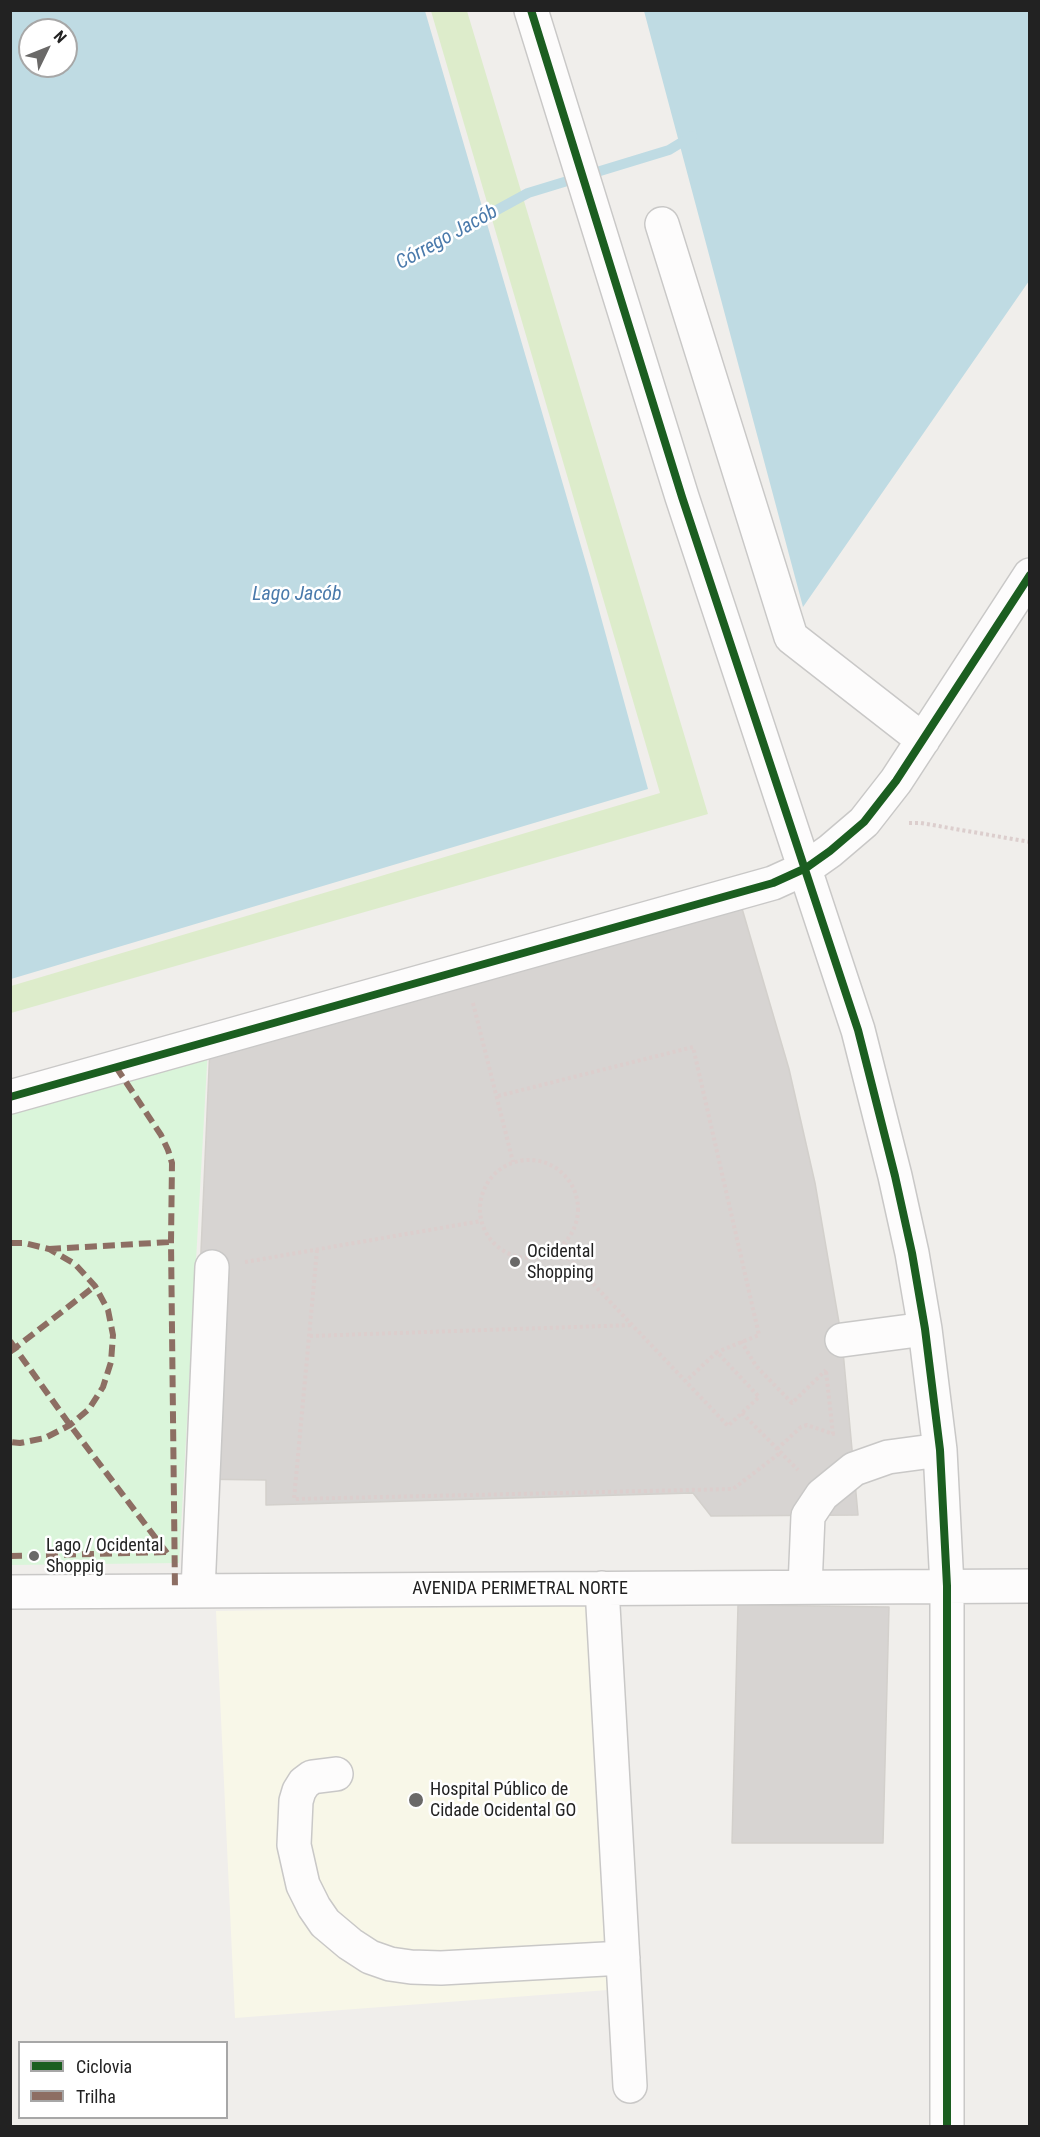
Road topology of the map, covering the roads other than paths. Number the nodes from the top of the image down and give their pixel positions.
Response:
1 (531, 10) edge
2 (662, 224) dead end
3 (1029, 575) edge
4 (923, 740) junction
5 (806, 868) junction
6 (10, 1097) edge
7 (227, 1264) road end
8 (925, 1329) junction
9 (842, 1340) dead end
10 (940, 1450) junction
11 (947, 1586) junction
12 (1029, 1586) edge
13 (805, 1587) junction
14 (602, 1588) junction
15 (198, 1591) junction
16 (10, 1592) edge
17 (336, 1774) dead end
18 (623, 1958) junction
19 (630, 2086) dead end
20 (947, 2127) edge

1 - 5 street
2 - 4 street
3 - 4 street
4 - 5 street
5 - 6 street
5 - 8 street
7 - 15 street
8 - 9 street
8 - 10 street
10 - 11 street
10 - 13 street
11 - 12 street, AVENIDA PERIMETRAL NORTE
11 - 13 street, AVENIDA PERIMETRAL NORTE
11 - 20 street
13 - 14 street, AVENIDA PERIMETRAL NORTE
14 - 15 street, AVENIDA PERIMETRAL NORTE
14 - 18 street
15 - 16 street, AVENIDA PERIMETRAL NORTE
17 - 18 street
18 - 19 street

